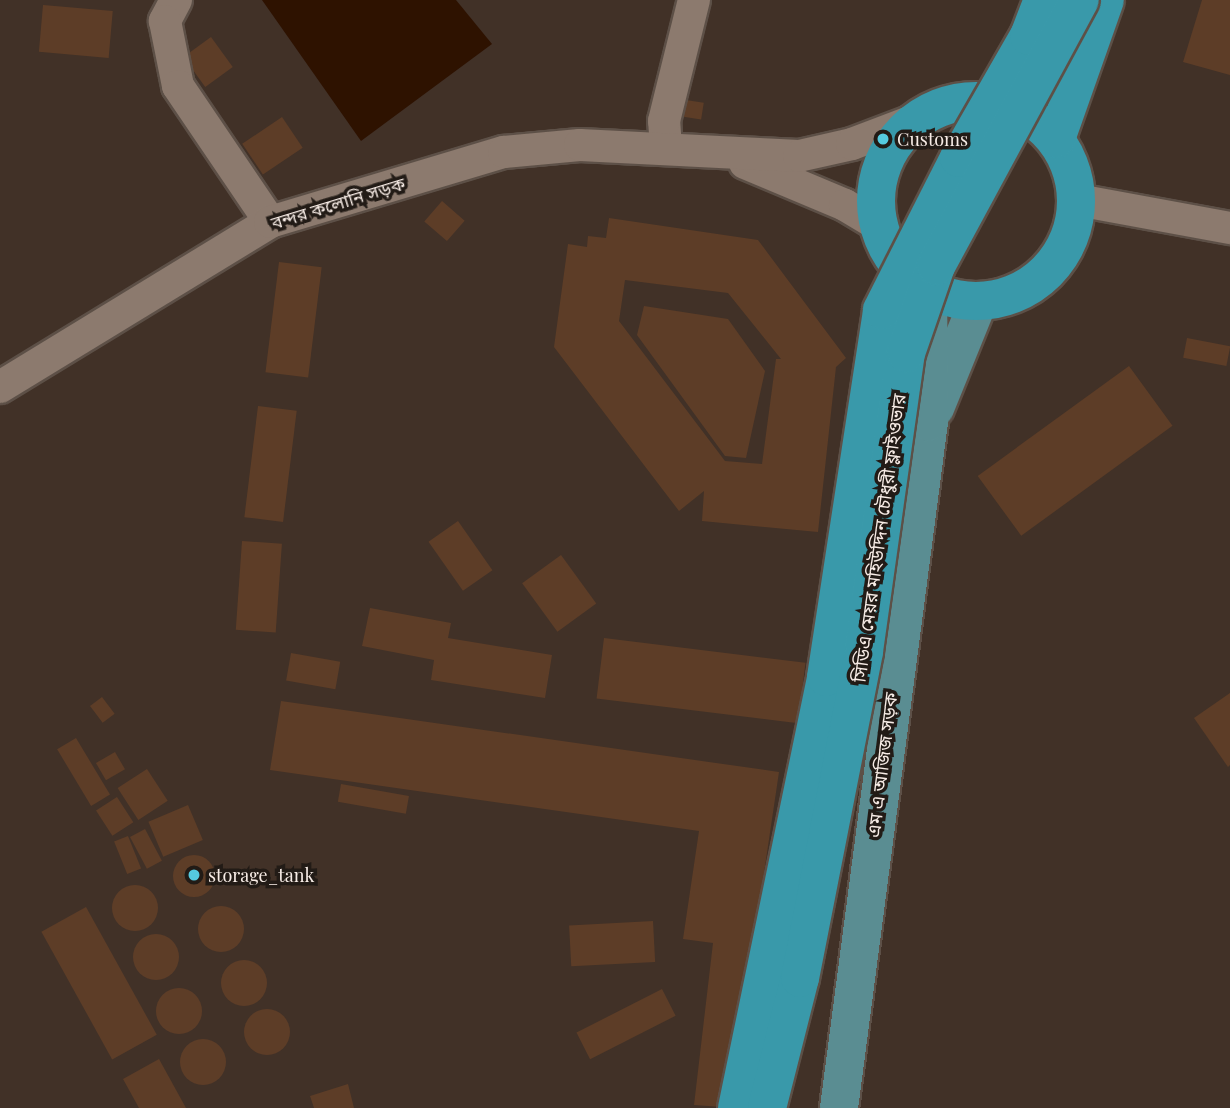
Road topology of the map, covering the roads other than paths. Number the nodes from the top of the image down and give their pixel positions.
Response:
1 (176, 0) edge
2 (694, 0) edge
3 (1045, 0) edge
4 (1080, 0) edge
5 (1105, 0) edge
6 (973, 100) junction
7 (915, 120) junction
8 (1056, 139) junction
9 (666, 148) junction
10 (717, 155) junction
11 (1077, 200) junction
12 (270, 222) junction
13 (877, 224) junction
14 (1230, 228) edge
15 (928, 290) junction
16 (978, 302) junction
17 (0, 387) edge
18 (929, 422) junction
19 (737, 1108) edge
20 (767, 1108) edge
21 (839, 1108) edge

1 - 12 street
2 - 9 street
3 - 6 highway
3 - 19 highway, bridge
4 - 20 highway, সিডিএ মেয়র মহিউদ্দিন চৌধুরী ফ্লাইওভার, bridge
5 - 8 highway
6 - 7 highway
6 - 8 highway
7 - 10 street, বন্দর কলোনি সড়ক
7 - 13 highway
8 - 11 highway
9 - 10 street, বন্দর কলোনি সড়ক
9 - 12 street, বন্দর কলোনি সড়ক
10 - 13 street, বন্দর কলোনি সড়ক
11 - 14 street
11 - 16 highway
12 - 17 street, বন্দর কলোনি সড়ক
13 - 15 highway
15 - 16 highway
15 - 18 main road, এম এ আজিজ সড়ক
16 - 18 main road, এম এ আজিজ সড়ক
18 - 21 main road, এম এ আজিজ সড়ক

